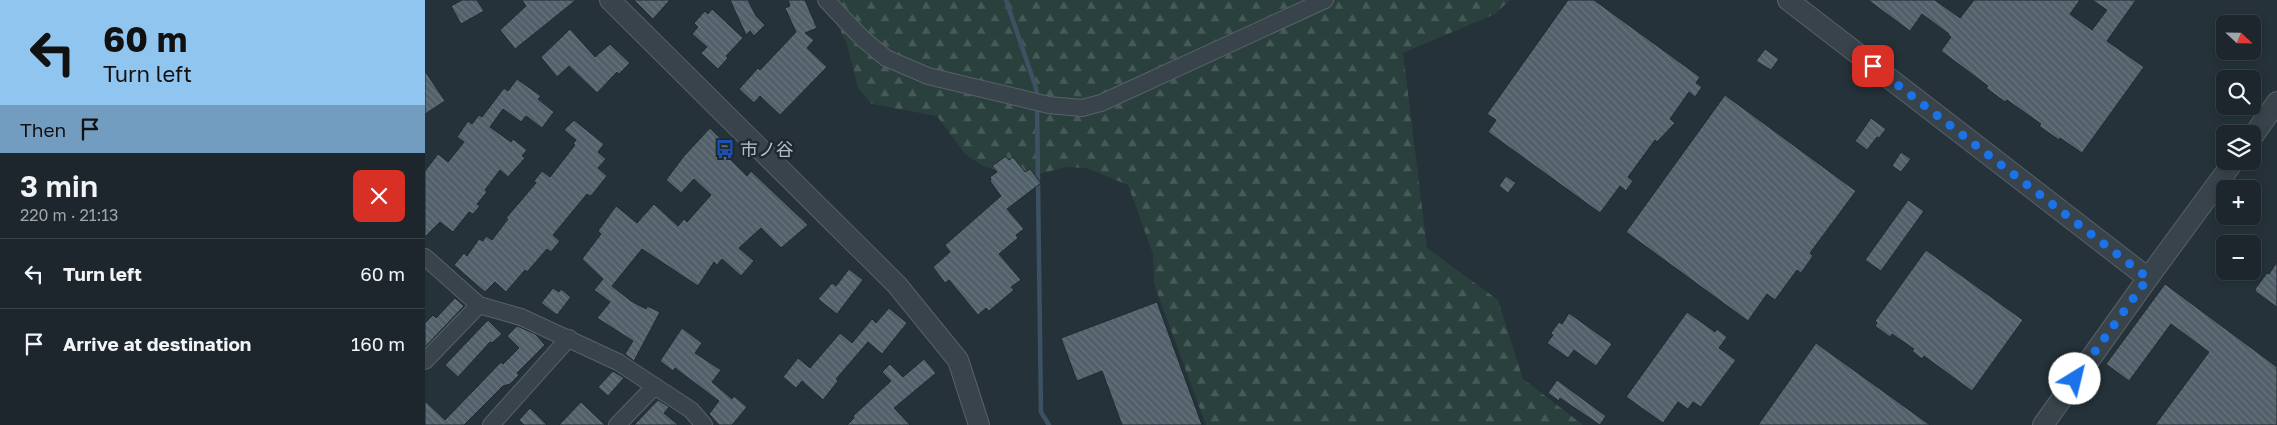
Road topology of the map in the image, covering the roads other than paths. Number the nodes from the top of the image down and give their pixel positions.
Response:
1 (610, 0) edge
2 (826, 0) edge
3 (1325, 0) edge
4 (1788, 0) edge
5 (2277, 102) edge
6 (2261, 125) edge
7 (2227, 170) edge
8 (425, 257) edge
9 (2148, 278) junction
10 (479, 305) junction
11 (569, 338) junction
12 (425, 361) edge
13 (655, 386) junction
14 (491, 425) edge
15 (617, 425) edge
16 (705, 425) edge
17 (979, 425) edge
18 (2043, 425) edge

1 - 17 street
2 - 3 street
4 - 9 street
5 - 6 street
7 - 9 street
8 - 10 street
9 - 18 street
10 - 11 street
10 - 12 street
11 - 13 street
11 - 14 street
13 - 15 street
13 - 16 street

